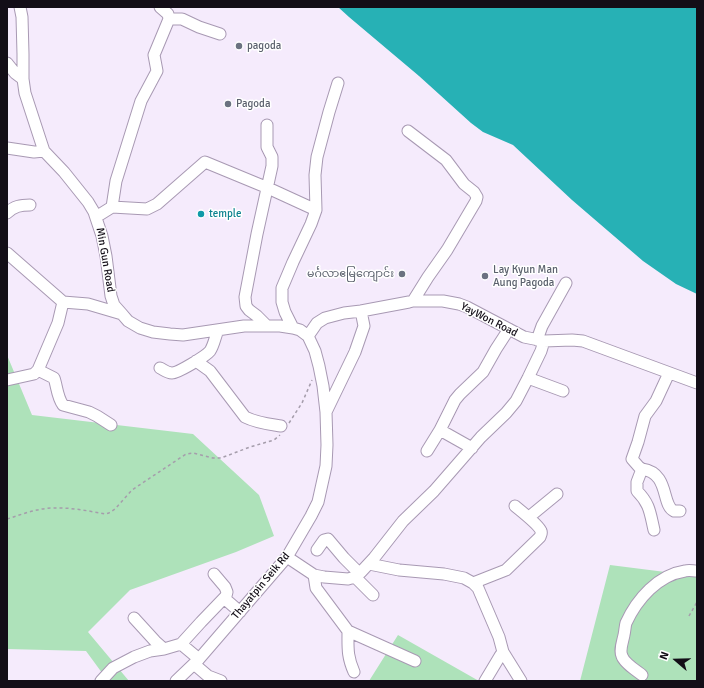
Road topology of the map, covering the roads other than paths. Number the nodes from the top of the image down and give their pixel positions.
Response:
1 (20, 7) edge
2 (160, 7) edge
3 (169, 19) junction
4 (220, 34) dead end
5 (7, 63) edge
6 (22, 79) junction
7 (338, 84) dead end
8 (267, 125) dead end
9 (408, 131) dead end
10 (7, 148) edge
11 (44, 151) junction
12 (268, 188) junction
13 (30, 205) dead end
14 (112, 207) junction
15 (316, 210) junction
16 (7, 213) edge
17 (96, 217) junction
18 (7, 253) edge
19 (566, 283) dead end
20 (413, 301) junction
21 (63, 302) junction
22 (360, 311) junction
23 (122, 314) junction
24 (268, 326) junction
25 (293, 328) junction
26 (509, 329) junction
27 (218, 330) junction
28 (308, 336) junction
29 (541, 340) junction
30 (196, 361) junction
31 (160, 368) dead end
32 (38, 370) junction
33 (669, 373) junction
34 (528, 378) junction
35 (7, 380) edge
36 (697, 383) edge
37 (563, 391) dead end
38 (326, 412) junction
39 (111, 425) dead end
40 (283, 428) road end
41 (440, 430) junction
42 (472, 448) junction
43 (427, 451) dead end
44 (642, 469) junction
45 (558, 494) dead end
46 (515, 506) dead end
47 (680, 511) dead end
48 (529, 517) junction
49 (654, 530) dead end
50 (317, 550) dead end
51 (287, 557) junction
52 (368, 564) junction
53 (697, 571) edge
54 (214, 574) dead end
55 (314, 575) junction
56 (357, 575) junction
57 (473, 583) junction
58 (373, 595) dead end
59 (224, 598) junction
60 (240, 612) junction
61 (134, 618) dead end
62 (348, 631) junction
63 (181, 644) junction
64 (164, 649) junction
65 (504, 652) junction
66 (197, 661) junction
67 (415, 661) dead end
68 (354, 672) dead end
69 (642, 675) dead end
70 (101, 681) edge
71 (176, 681) edge
72 (221, 681) edge
73 (485, 681) edge
74 (521, 681) edge

1 - 6 street, Min Gun Road
2 - 3 street
3 - 4 street
3 - 14 street
5 - 6 street
6 - 11 street, Min Gun Road
7 - 15 street
8 - 12 street
9 - 20 street
10 - 11 street
11 - 17 street, Min Gun Road
12 - 14 street
12 - 15 street
12 - 24 street
13 - 16 street
14 - 17 street
15 - 25 street
17 - 23 street, Min Gun Road
18 - 21 street
19 - 29 street
20 - 22 street, YayWon Road
20 - 26 street, YayWon Road
21 - 23 street
21 - 32 street
22 - 28 street, YayWon Road
22 - 38 street
23 - 27 street, Min Gun Road
24 - 25 street, Min Gun Road
24 - 27 street, Min Gun Road
25 - 28 street, Min Gun Road
26 - 29 street, YayWon Road
26 - 41 street
27 - 30 street
28 - 38 street, Thayatpin Seik Rd
29 - 33 street, YayWon Road
29 - 34 street
30 - 31 street
30 - 40 street
32 - 35 street
32 - 39 street
33 - 36 street, YayWon Road
33 - 44 street
34 - 37 street
34 - 42 street
38 - 51 street, Thayatpin Seik Rd
41 - 42 street
41 - 43 street
42 - 52 street
44 - 47 street
44 - 49 street
45 - 48 street
46 - 48 street
48 - 57 street
50 - 56 street
51 - 55 street
51 - 60 street, Thayatpin Seik Rd
52 - 56 street
52 - 57 street
53 - 69 street
54 - 59 street
55 - 56 street
55 - 62 street
56 - 58 street
57 - 65 street
59 - 60 street
59 - 63 street
60 - 66 street, Thayatpin Seik Rd
61 - 64 street
62 - 67 street
62 - 68 street
63 - 64 street
63 - 66 street
64 - 70 street
65 - 73 street
65 - 74 street
66 - 71 street, Thayatpin Seik Rd
66 - 72 street

